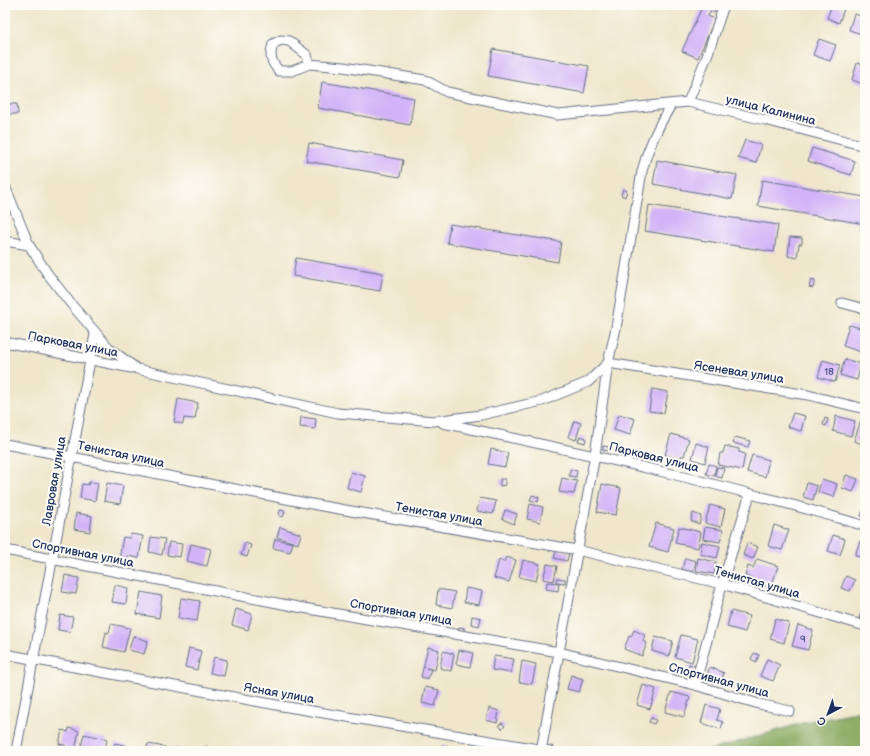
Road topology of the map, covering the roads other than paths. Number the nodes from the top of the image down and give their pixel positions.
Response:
1 (724, 5) edge
2 (309, 64) dead end
3 (688, 102) junction
4 (671, 105) junction
5 (865, 146) edge
6 (5, 186) edge
7 (5, 241) edge
8 (29, 245) junction
9 (842, 303) dead end
10 (865, 309) edge
11 (95, 334) junction
12 (5, 342) edge
13 (89, 360) junction
14 (608, 363) junction
15 (137, 369) junction
16 (865, 409) edge
17 (434, 421) junction
18 (5, 444) edge
19 (595, 455) junction
20 (71, 456) junction
21 (750, 494) junction
22 (865, 526) edge
23 (5, 550) edge
24 (578, 550) junction
25 (52, 558) junction
26 (722, 584) junction
27 (865, 626) edge
28 (559, 652) junction
29 (5, 654) edge
30 (33, 659) junction
31 (695, 685) junction
32 (790, 711) dead end
33 (544, 750) edge
34 (16, 751) edge

1 - 3 street
2 - 4 street, улица Калинина
3 - 4 street, улица Калинина
3 - 5 street, улица Калинина
4 - 14 street
6 - 8 street
7 - 8 street
8 - 11 street
9 - 10 street
11 - 13 street, Лавровая улица
11 - 15 street
12 - 13 street, Парковая улица
13 - 15 street, Парковая улица
13 - 20 street, Лавровая улица
14 - 16 street, Ясеневая улица
14 - 17 street
14 - 19 street
15 - 17 street, Парковая улица
17 - 19 street, Парковая улица
18 - 20 street, Тенистая улица
19 - 21 street, Парковая улица
19 - 24 street
20 - 24 street, Тенистая улица
20 - 25 street, Лавровая улица
21 - 22 street, Парковая улица
21 - 26 street
23 - 25 street, Спортивная улица
24 - 26 street, Тенистая улица
24 - 28 street
25 - 28 street, Спортивная улица
25 - 30 street, Лавровая улица
26 - 27 street, Тенистая улица
26 - 31 street
28 - 31 street, Спортивная улица
28 - 33 street
29 - 30 street, Ясная улица
30 - 33 street, Ясная улица
30 - 34 street, Лавровая улица
31 - 32 street, Спортивная улица

